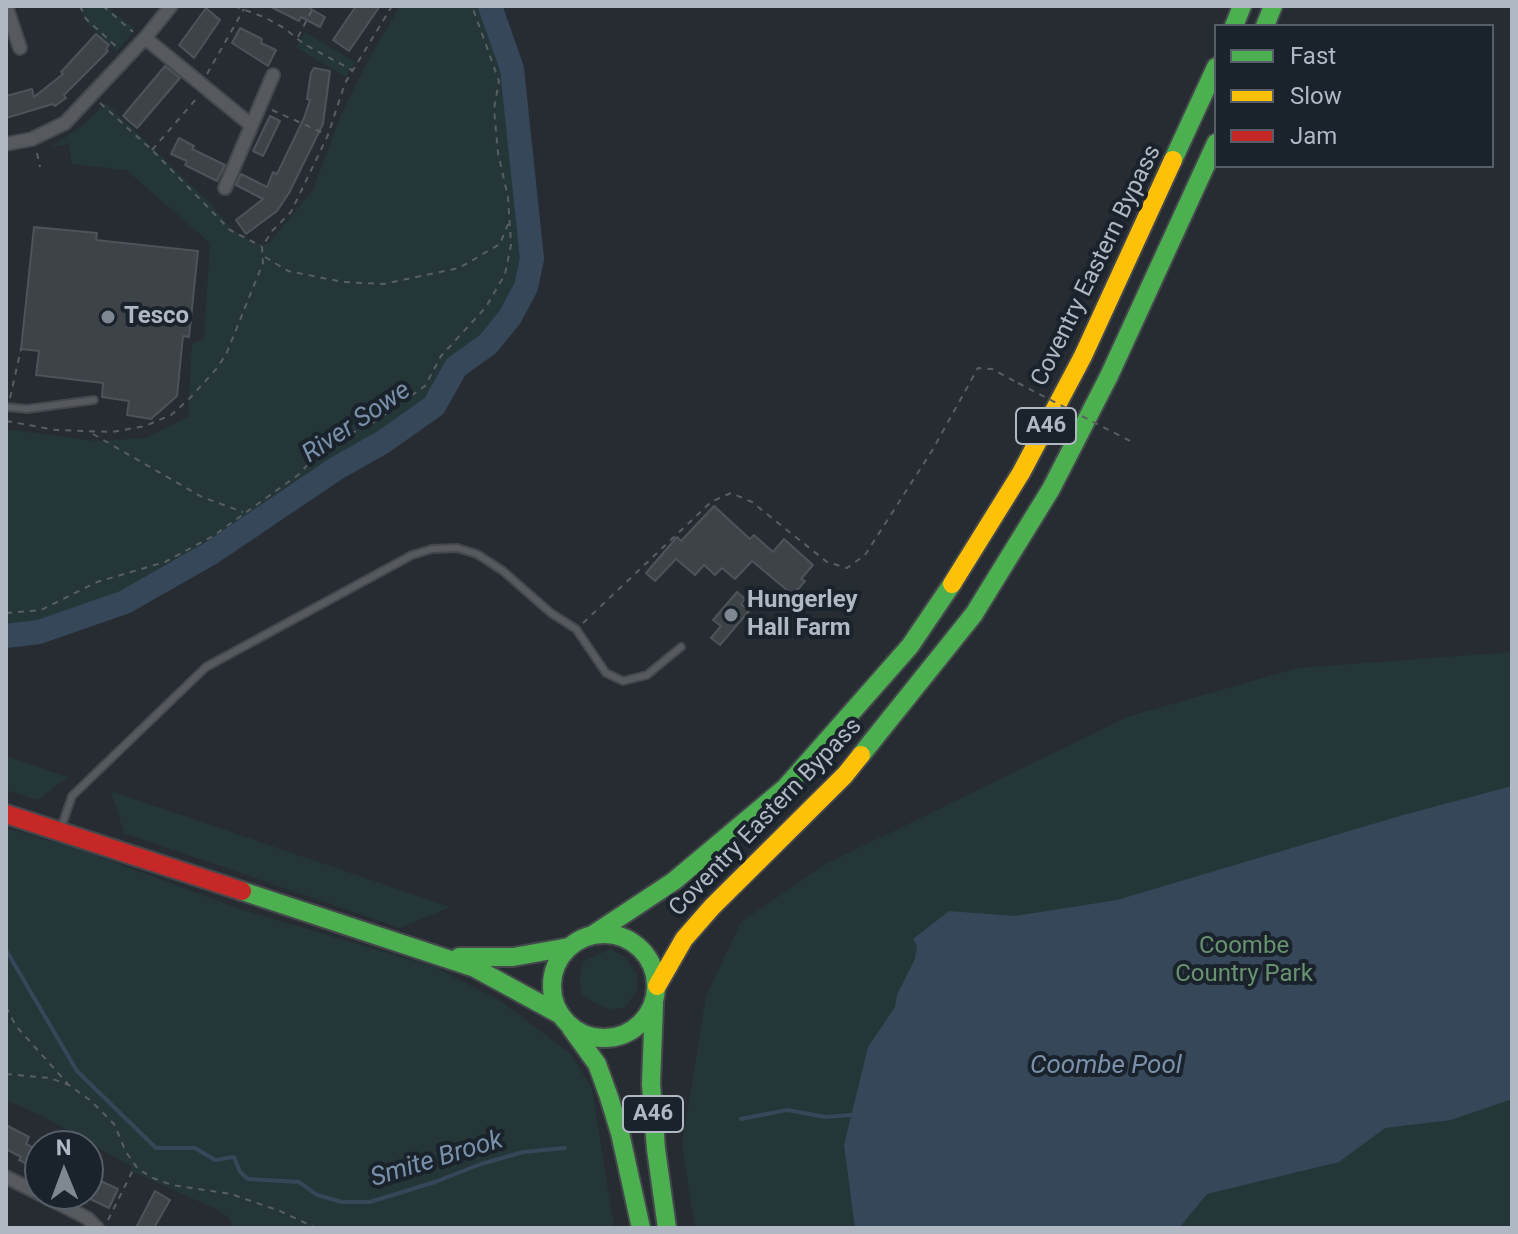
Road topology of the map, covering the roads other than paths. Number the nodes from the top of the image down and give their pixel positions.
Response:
1 (6, 6) edge
2 (171, 6) edge
3 (145, 38) junction
4 (20, 48) dead end
5 (1214, 71) edge
6 (273, 75) dead end
7 (251, 125) junction
8 (6, 144) edge
9 (1214, 147) edge
10 (225, 188) dead end
11 (94, 400) dead end
12 (8, 407) edge
13 (681, 647) dead end
14 (6, 814) edge
15 (60, 831) junction
16 (594, 934) junction
17 (569, 947) junction
18 (440, 955) junction
19 (655, 992) junction
20 (564, 1019) junction
21 (6, 1177) edge
22 (24, 1186) edge
23 (71, 1210) edge
24 (97, 1228) edge
25 (641, 1228) edge
26 (667, 1228) edge

1 - 4 street
2 - 3 street
3 - 7 street
3 - 8 street
5 - 16 main road, Coventry Eastern Bypass / A46
6 - 7 street
7 - 10 street
9 - 19 main road, Coventry Eastern Bypass / A46
11 - 12 lane
13 - 15 lane
14 - 15 main road
15 - 18 main road
16 - 17 main road
16 - 19 main road
17 - 18 main road
17 - 20 main road
18 - 20 main road
19 - 20 main road
19 - 26 main road, Coventry Eastern Bypass / A46
20 - 25 main road, A46
21 - 22 street
23 - 24 street

